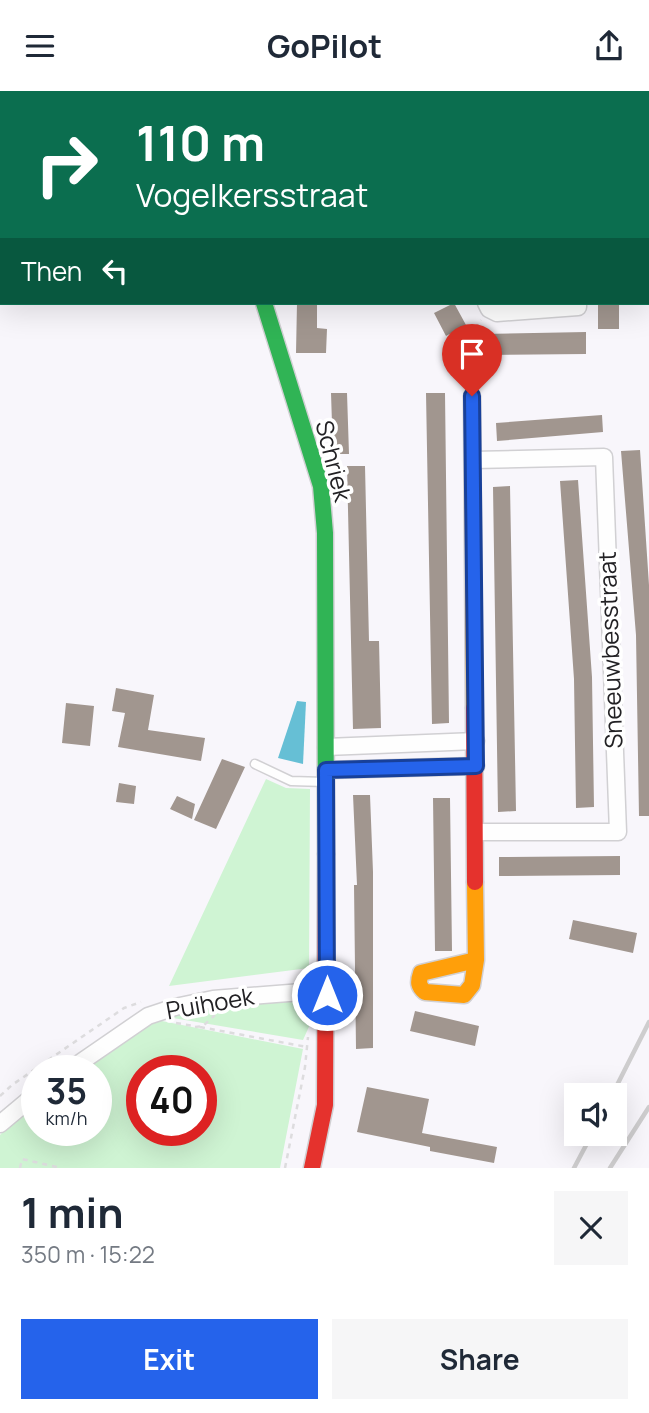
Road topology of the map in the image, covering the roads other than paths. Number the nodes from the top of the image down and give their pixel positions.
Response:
1 (265, 305) edge
2 (578, 305) edge
3 (487, 306) edge
4 (472, 396) road end
5 (473, 460) junction
6 (476, 741) junction
7 (326, 747) junction
8 (255, 764) dead end
9 (476, 766) junction
10 (326, 776) junction
11 (476, 832) junction
12 (477, 960) dead end
13 (327, 990) junction
14 (91, 1055) edge
15 (21, 1106) edge
16 (0, 1123) edge
17 (312, 1168) edge

1 - 7 street, Schriek
2 - 3 street
4 - 5 street
5 - 6 street
5 - 11 street, Sneeuwbesstraat
6 - 7 street
6 - 9 street
7 - 10 street, Schriek
8 - 10 lane
9 - 10 street
9 - 11 street
10 - 13 street, Schriek
11 - 12 street
13 - 14 street, Puihoek
13 - 17 street, Schriek
15 - 16 street

